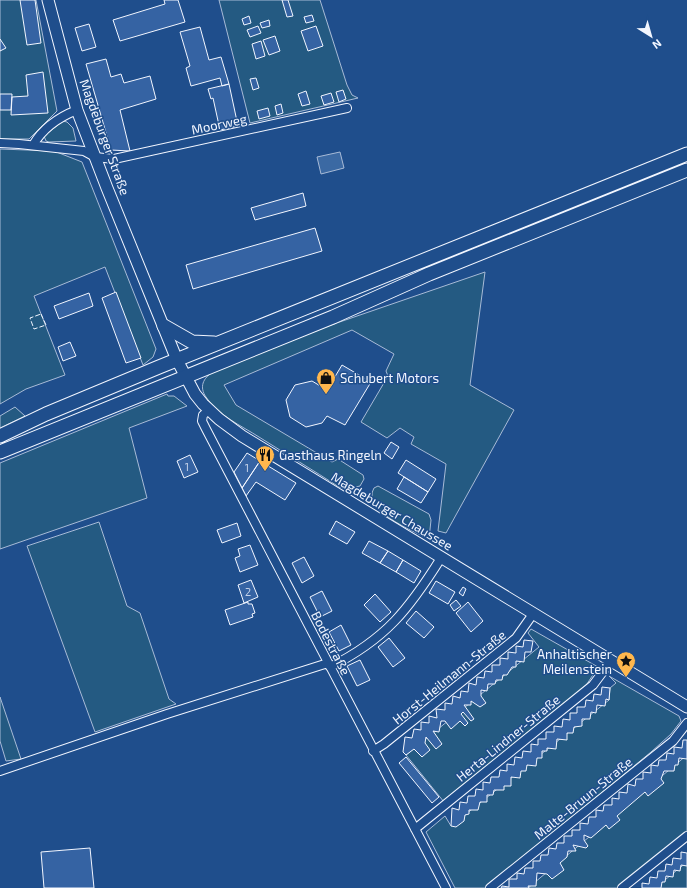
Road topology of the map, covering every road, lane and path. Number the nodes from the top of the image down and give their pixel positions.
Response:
1 (48, 0) edge
2 (347, 108) dead end
3 (77, 110) junction
4 (0, 143) edge
5 (33, 145) junction
6 (687, 154) edge
7 (95, 157) junction
8 (687, 170) edge
9 (137, 258) joint
10 (164, 326) junction
11 (220, 343) junction
12 (177, 360) junction
13 (186, 376) junction
14 (209, 410) junction
15 (0, 436) edge
16 (0, 452) edge
17 (441, 558) junction
18 (533, 614) junction
19 (611, 661) junction
20 (329, 665) junction
21 (687, 707) edge
22 (687, 723) edge
23 (373, 751) junction
24 (0, 771) edge
25 (414, 829) junction
26 (687, 836) edge
27 (446, 888) edge
28 (490, 888) edge
29 (622, 888) edge

1 - 3 main road, Magdeburger Straße
2 - 7 street, Moorweg
3 - 5 street
3 - 7 main road, Magdeburger Straße
4 - 5 street, Moorweg
5 - 7 street, Moorweg
6 - 11 main road
7 - 9 main road, Magdeburger Straße
8 - 13 main road
9 - 10 main road, Magdeburger Chaussee
10 - 11 main road
10 - 12 main road, Magdeburger Chaussee
11 - 12 main road
12 - 13 main road, Magdeburger Chaussee
12 - 15 main road
13 - 14 main road, Magdeburger Chaussee
13 - 16 main road
14 - 17 main road, Magdeburger Chaussee
14 - 20 street, Bodestraße
17 - 18 main road, Magdeburger Chaussee
17 - 20 street
18 - 19 main road, Magdeburger Chaussee
18 - 23 street, Horst-Heilmann-Straße
19 - 21 main road, Magdeburger Chaussee
19 - 25 street, Herta-Lindner-Straße
20 - 23 street, Bodestraße
20 - 24 street
22 - 28 street, Malte-Bruun-Straße
23 - 25 street, Bodestraße
25 - 27 street, Bodestraße
26 - 29 street

